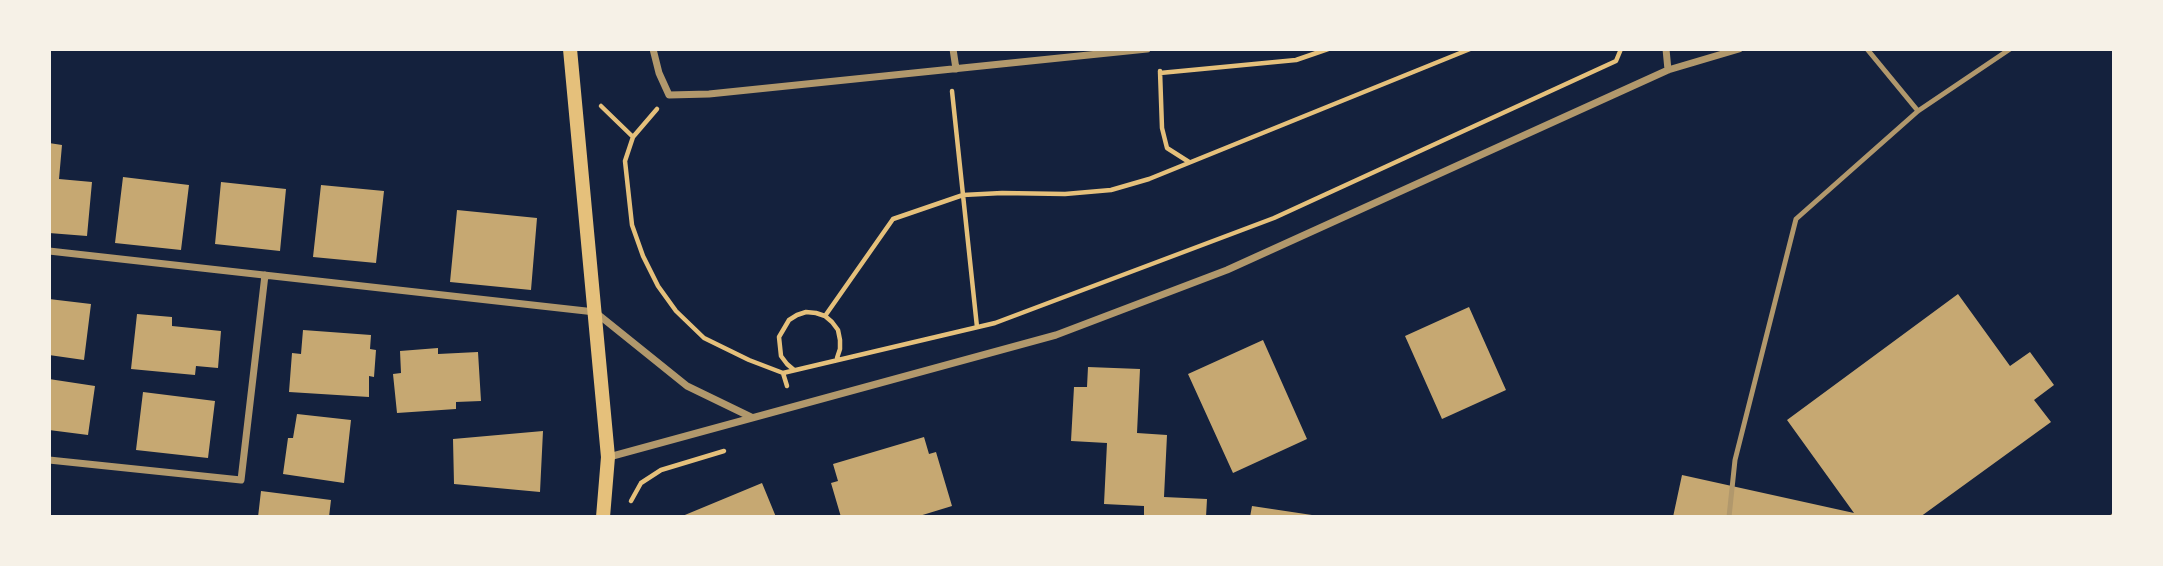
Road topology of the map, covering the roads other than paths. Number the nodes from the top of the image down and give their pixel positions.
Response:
1 (570, 49) edge
2 (653, 49) edge
3 (953, 49) edge
4 (1147, 49) edge
5 (1666, 49) edge
6 (1739, 49) edge
7 (1867, 49) edge
8 (2010, 49) edge
9 (952, 69) junction
10 (1668, 70) junction
11 (1918, 111) junction
12 (49, 251) edge
13 (265, 275) junction
14 (595, 312) junction
15 (752, 418) junction
16 (608, 457) junction
17 (49, 460) edge
18 (603, 517) edge
19 (1729, 517) edge

1 - 14 main road
2 - 9 street
3 - 9 street
4 - 9 street
5 - 10 street
6 - 10 street
7 - 11 lane
8 - 11 lane
10 - 15 street
11 - 19 lane
12 - 13 street
13 - 14 street
13 - 17 street
14 - 15 street
14 - 16 main road
15 - 16 street
16 - 18 main road

